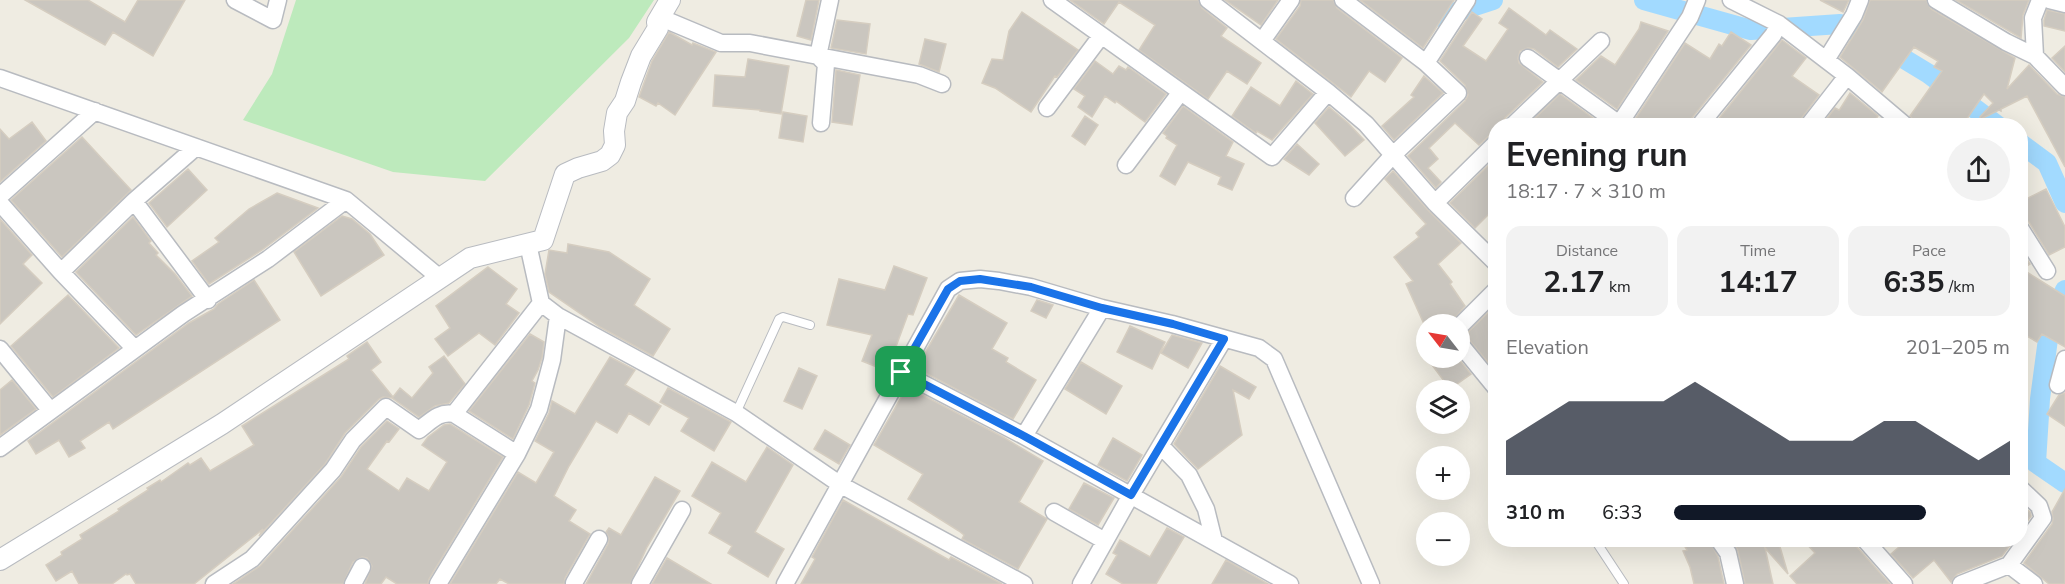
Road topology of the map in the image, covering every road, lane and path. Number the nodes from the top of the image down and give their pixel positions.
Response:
1 (235, 0) edge
2 (278, 0) edge
3 (830, 0) edge
4 (1052, 0) edge
5 (1208, 0) edge
6 (1291, 0) edge
7 (1344, 0) edge
8 (1467, 0) edge
9 (1731, 0) edge
10 (1935, 0) edge
11 (2040, 0) edge
12 (2049, 0) edge
13 (2065, 4) edge
14 (1694, 7) edge
15 (1857, 8) edge
16 (662, 13) edge
17 (1781, 31) junction
18 (1101, 36) junction
19 (1262, 41) junction
20 (1601, 41) dead end
21 (818, 56) junction
22 (2035, 56) junction
23 (1528, 57) dead end
24 (1826, 60) junction
25 (1426, 63) junction
26 (1847, 76) junction
27 (0, 78) edge
28 (1558, 80) junction
29 (942, 84) dead end
30 (2065, 87) edge
31 (1328, 92) junction
32 (1180, 93) junction
33 (1047, 108) dead end
34 (95, 111) junction
35 (1520, 118) edge
36 (1610, 118) edge
37 (1623, 118) edge
38 (1706, 118) edge
39 (1814, 118) edge
40 (1897, 118) edge
41 (821, 123) dead end
42 (196, 147) junction
43 (1488, 151) edge
44 (1392, 156) junction
45 (1126, 165) dead end
46 (0, 196) edge
47 (1354, 198) dead end
48 (346, 200) junction
49 (134, 201) junction
50 (0, 202) edge
51 (1435, 203) junction
52 (2028, 240) edge
53 (528, 244) junction
54 (1488, 255) edge
55 (2048, 271) dead end
56 (61, 272) junction
57 (440, 278) junction
58 (1488, 298) edge
59 (208, 300) junction
60 (541, 303) junction
61 (1102, 308) junction
62 (558, 316) junction
63 (1470, 316) edge
64 (810, 325) dead end
65 (1224, 339) junction
66 (0, 349) edge
67 (135, 349) junction
68 (1470, 356) edge
69 (2065, 359) edge
70 (901, 372) junction
71 (1488, 378) edge
72 (2058, 386) dead end
73 (50, 410) junction
74 (736, 413) junction
75 (454, 414) junction
76 (1024, 436) junction
77 (1161, 446) junction
78 (0, 448) edge
79 (517, 454) junction
80 (841, 485) junction
81 (1131, 495) junction
82 (2028, 496) edge
83 (682, 510) dead end
84 (1054, 512) dead end
85 (599, 538) dead end
86 (2028, 538) edge
87 (1105, 541) junction
88 (1214, 541) junction
89 (1600, 547) edge
90 (1724, 547) edge
91 (1871, 547) edge
92 (2021, 547) edge
93 (0, 560) edge
94 (2008, 565) junction
95 (362, 567) dead end
96 (1899, 582) edge
97 (214, 584) edge
98 (353, 584) edge
99 (438, 584) edge
100 (574, 584) edge
101 (640, 584) edge
102 (786, 584) edge
103 (1024, 584) edge
104 (1081, 584) edge
105 (1290, 584) edge
106 (1371, 584) edge
107 (1624, 584) edge
108 (1736, 584) edge
109 (1961, 584) edge
110 (2034, 584) edge

1 - 2 street
3 - 21 street
4 - 18 street
5 - 19 street
6 - 19 street
7 - 25 street
8 - 25 street
9 - 17 street
10 - 22 street
11 - 22 street
12 - 13 street
14 - 37 street
15 - 24 street
16 - 21 street
16 - 53 street
17 - 24 street
17 - 38 street
18 - 32 street
18 - 33 street
19 - 31 street
20 - 28 street
21 - 29 street
21 - 41 street
22 - 30 street
23 - 28 street
24 - 26 street
25 - 44 street
26 - 39 street
26 - 40 street
27 - 34 street
28 - 35 street
28 - 36 street
31 - 32 street
31 - 44 street
32 - 45 street
34 - 42 street
34 - 46 street
42 - 48 street
42 - 49 street
43 - 51 street
44 - 47 street
44 - 51 street
48 - 57 street
48 - 59 street
49 - 56 street
49 - 59 street
50 - 56 street
51 - 54 street
52 - 55 street
53 - 57 street
53 - 60 street
56 - 67 street
57 - 93 street
58 - 63 street
59 - 67 street
60 - 62 street
60 - 75 street
61 - 65 street
61 - 70 street
61 - 76 street
62 - 74 street
62 - 79 street
64 - 74 lane
65 - 77 street
65 - 106 street
66 - 73 street
67 - 73 street
68 - 71 street
69 - 72 street
70 - 76 street
70 - 80 street
73 - 78 street
74 - 80 street
75 - 79 street
75 - 97 street
76 - 81 street
77 - 81 street
77 - 88 street
79 - 99 street
80 - 102 street
80 - 103 street
81 - 87 street
81 - 88 street
82 - 86 street
83 - 101 street
84 - 87 street
85 - 100 street
87 - 104 street
88 - 105 street
89 - 107 lane
90 - 108 street
91 - 96 street
92 - 94 street
94 - 109 street
94 - 110 street
95 - 98 street

